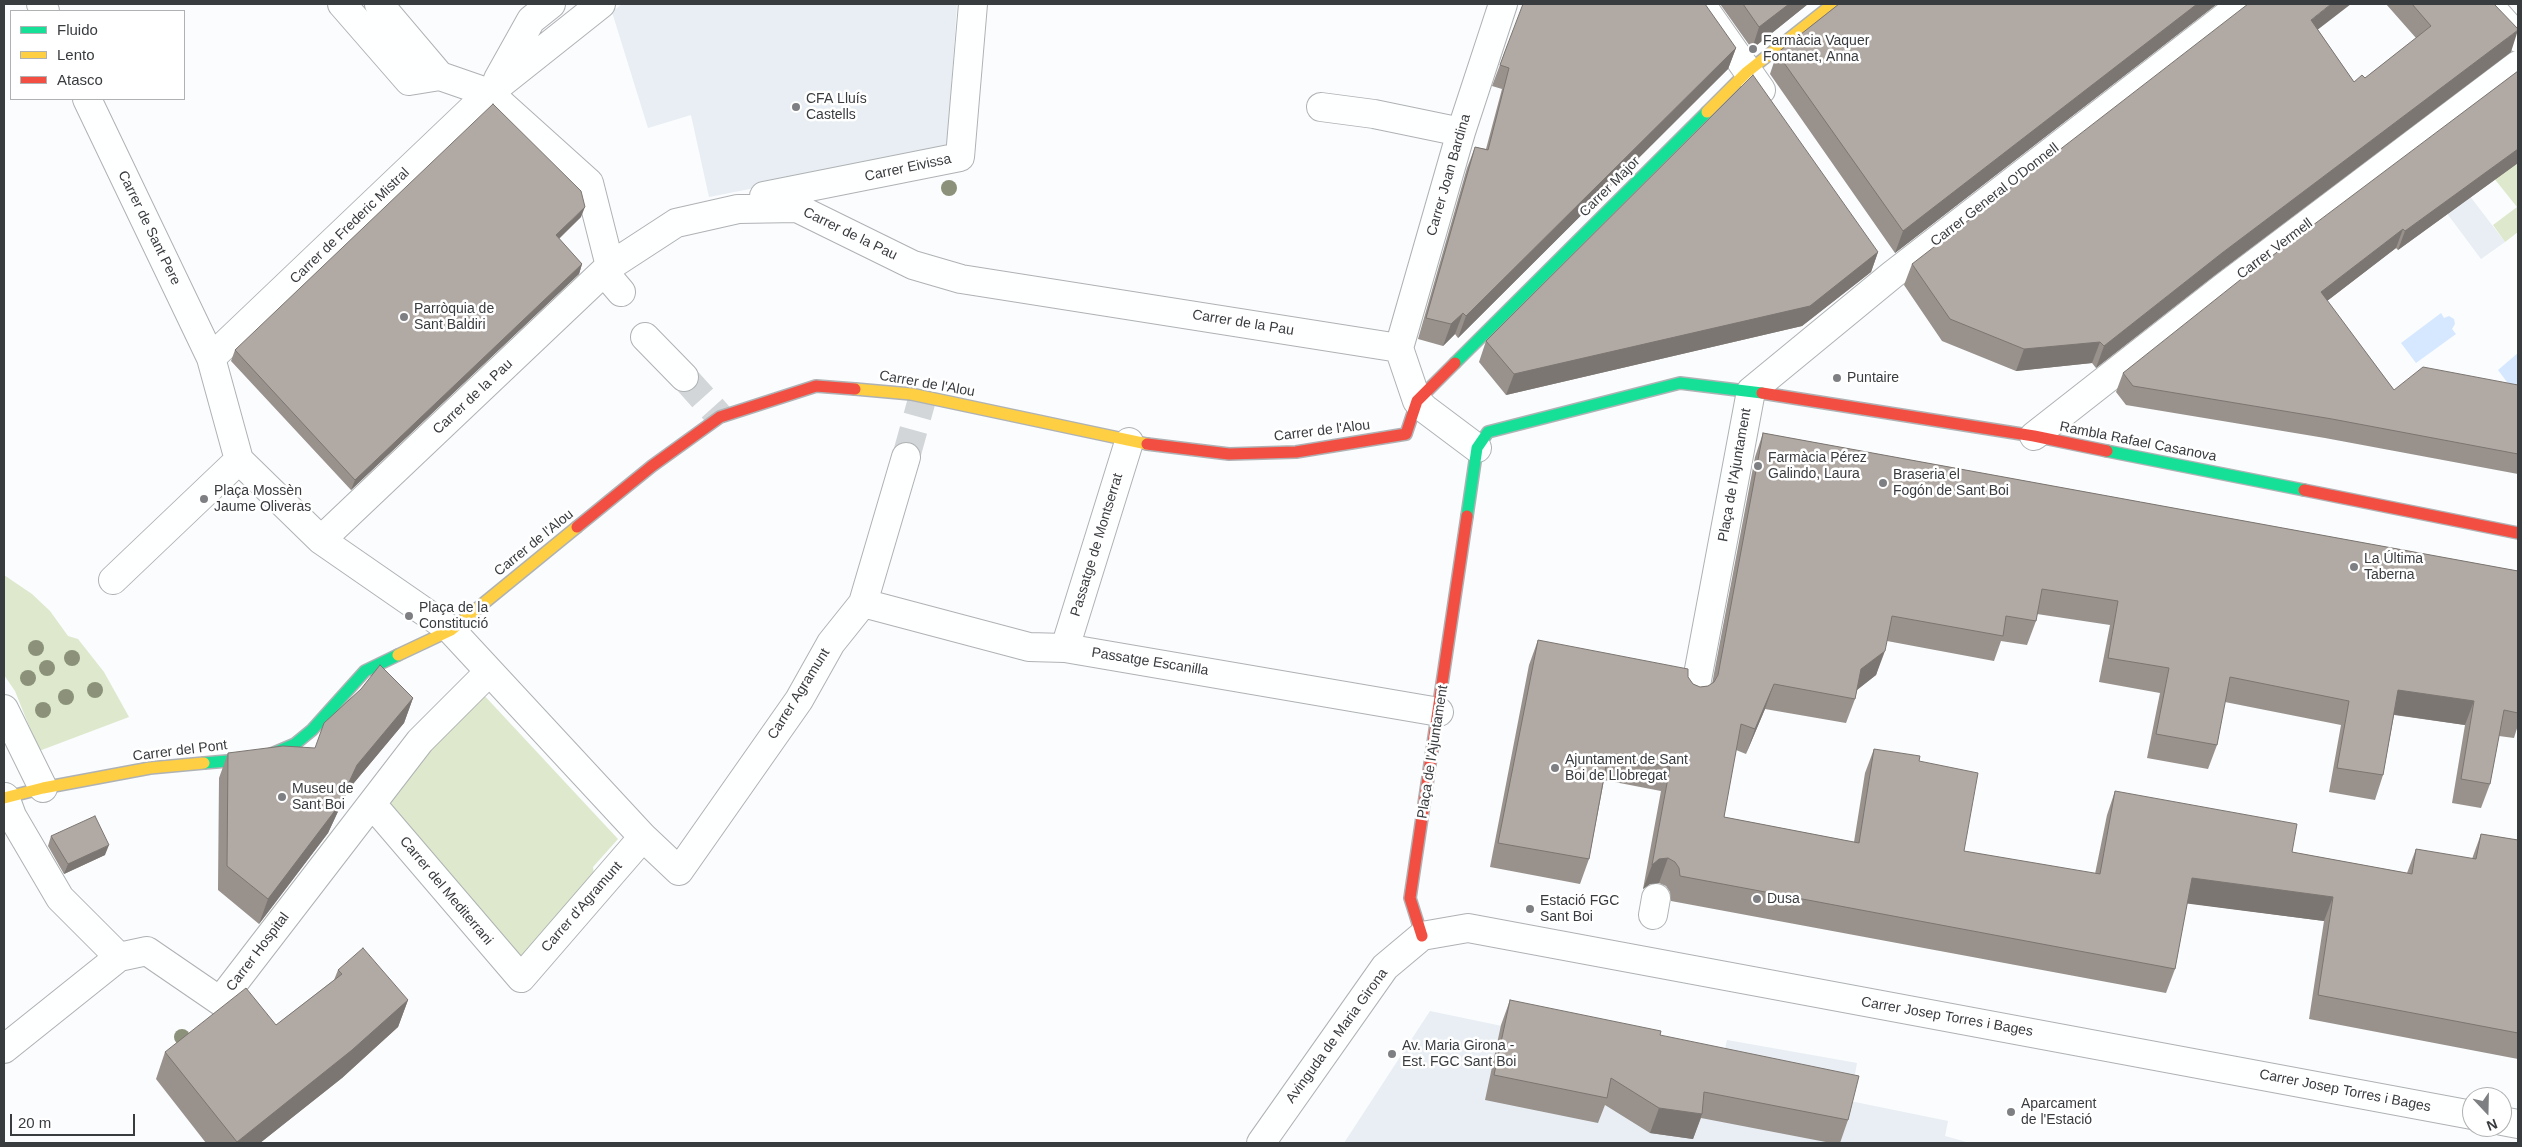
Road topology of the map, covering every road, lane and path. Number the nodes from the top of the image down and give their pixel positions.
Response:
1 (342, 4) edge
2 (379, 4) edge
3 (551, 4) edge
4 (601, 4) edge
5 (973, 4) edge
6 (1503, 4) edge
7 (1701, 4) edge
8 (1833, 4) edge
9 (2242, 4) edge
10 (2488, 4) edge
11 (2518, 38) edge
12 (2518, 65) edge
13 (1747, 72) junction
14 (440, 76) junction
15 (489, 93) junction
16 (87, 100) edge
17 (1322, 107) dead end
18 (1776, 112) edge
19 (1461, 132) junction
20 (738, 209) junction
21 (612, 277) junction
22 (645, 337) dead end
23 (1399, 348) junction
24 (211, 358) junction
25 (684, 377) tunnel mouth
26 (1751, 391) junction
27 (1417, 400) junction
28 (2034, 436) junction
29 (1129, 442) junction
30 (1477, 448) junction
31 (906, 457) tunnel mouth
32 (239, 460) junction
33 (2518, 533) edge
34 (315, 535) junction
35 (113, 580) dead end
36 (863, 603) junction
37 (451, 630) junction
38 (1065, 648) junction
39 (492, 676) junction
40 (1694, 696) edge
41 (4, 708) edge
42 (1440, 712) junction
43 (43, 788) junction
44 (4, 797) edge
45 (372, 804) junction
46 (643, 837) junction
47 (1422, 936) junction
48 (119, 957) junction
49 (521, 978) joint
50 (4, 1049) edge
51 (2462, 1113) edge
52 (1261, 1143) edge

1 - 14 street
2 - 14 street
3 - 15 street, Carrer de Frederic Mistral
4 - 15 street, Carrer de Frederic Mistral
5 - 20 street, Carrer Eivissa
6 - 19 street, Carrer Joan Bardina
7 - 13 street
8 - 13 street, Carrer Major
9 - 26 street, Carrer General O'Donnell
10 - 11 street
12 - 28 street, Carrer Vermell
13 - 18 street
13 - 27 street, Carrer Major
14 - 15 street
15 - 21 street
15 - 24 street, Carrer de Frederic Mistral
16 - 24 street, Carrer de Sant Pere
17 - 19 street
19 - 23 street, Carrer Joan Bardina
20 - 21 street, Carrer de la Pau
20 - 23 street, Carrer de la Pau
21 - 34 street, Carrer de la Pau
22 - 25 street
23 - 27 street
24 - 32 street
26 - 28 street, Rambla Rafael Casanova
26 - 30 street, Plaça de l'Ajuntament
26 - 40 street, Plaça de l'Ajuntament
27 - 29 street, Carrer de l'Alou
27 - 30 street
28 - 33 street, Rambla Rafael Casanova
29 - 37 street, Carrer de l'Alou
29 - 38 street, Passatge de Montserrat
30 - 42 street, Plaça de l'Ajuntament
31 - 36 street, Carrer Agramunt
32 - 34 street
32 - 35 street
34 - 37 street
36 - 38 street, Passatge Escanilla
36 - 46 street, Carrer Agramunt
37 - 39 street
37 - 43 street, Carrer del Pont
38 - 42 street, Passatge Escanilla
39 - 45 street, Carrer Hospital
39 - 46 street
41 - 43 street
42 - 47 street, Plaça de l'Ajuntament
43 - 44 street, Carrer del Pont
44 - 48 street
45 - 48 street, Carrer Hospital
45 - 49 street, Carrer del Mediterrani
46 - 49 street, Carrer d'Agramunt
47 - 51 street, Carrer Josep Torres i Bages
47 - 52 street, Avinguda de Maria Girona
48 - 50 street, Carrer Hospital

